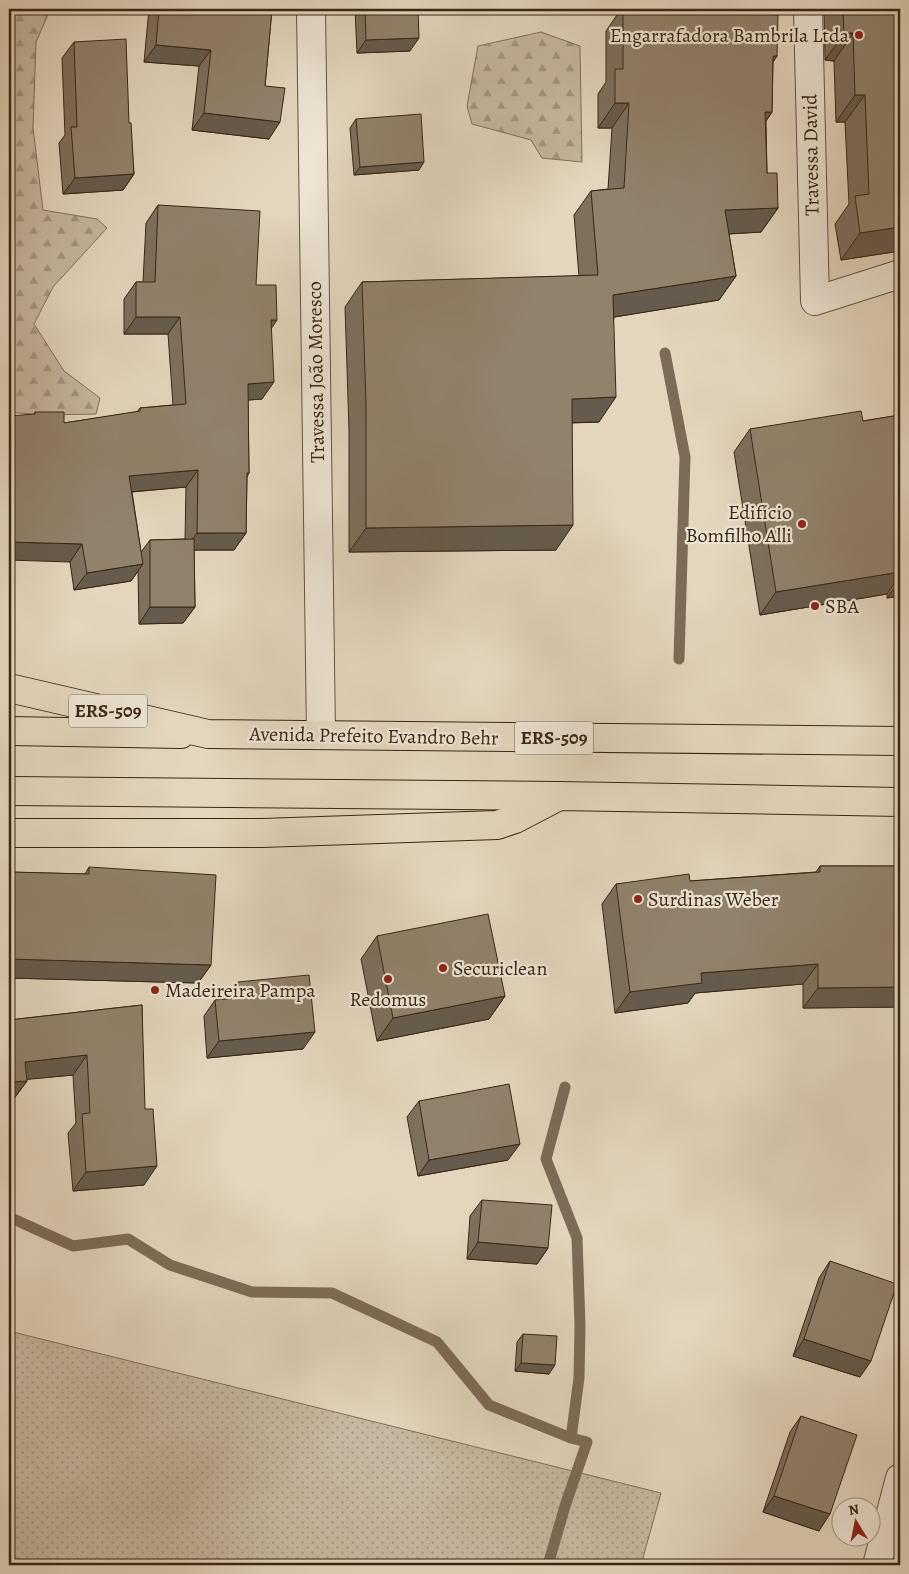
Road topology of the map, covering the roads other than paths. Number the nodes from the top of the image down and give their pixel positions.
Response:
1 (310, 9) edge
2 (808, 9) edge
3 (900, 274) edge
4 (9, 688) edge
5 (9, 731) edge
6 (208, 734) junction
7 (322, 735) junction
8 (900, 741) edge
9 (9, 791) edge
10 (559, 796) junction
11 (900, 802) edge
12 (9, 833) edge
13 (900, 1478) edge
14 (877, 1565) edge

1 - 7 street, Travessa João Moresco
2 - 3 street, Travessa David
4 - 6 main road, Avenida Prefeito Evandro Behr / ERS-509
5 - 6 main road, Avenida Prefeito Evandro Behr / ERS-509
6 - 7 main road, Avenida Prefeito Evandro Behr / ERS-509
7 - 8 main road, Avenida Prefeito Evandro Behr / ERS-509
9 - 10 main road
10 - 11 main road
10 - 12 main road
13 - 14 street

